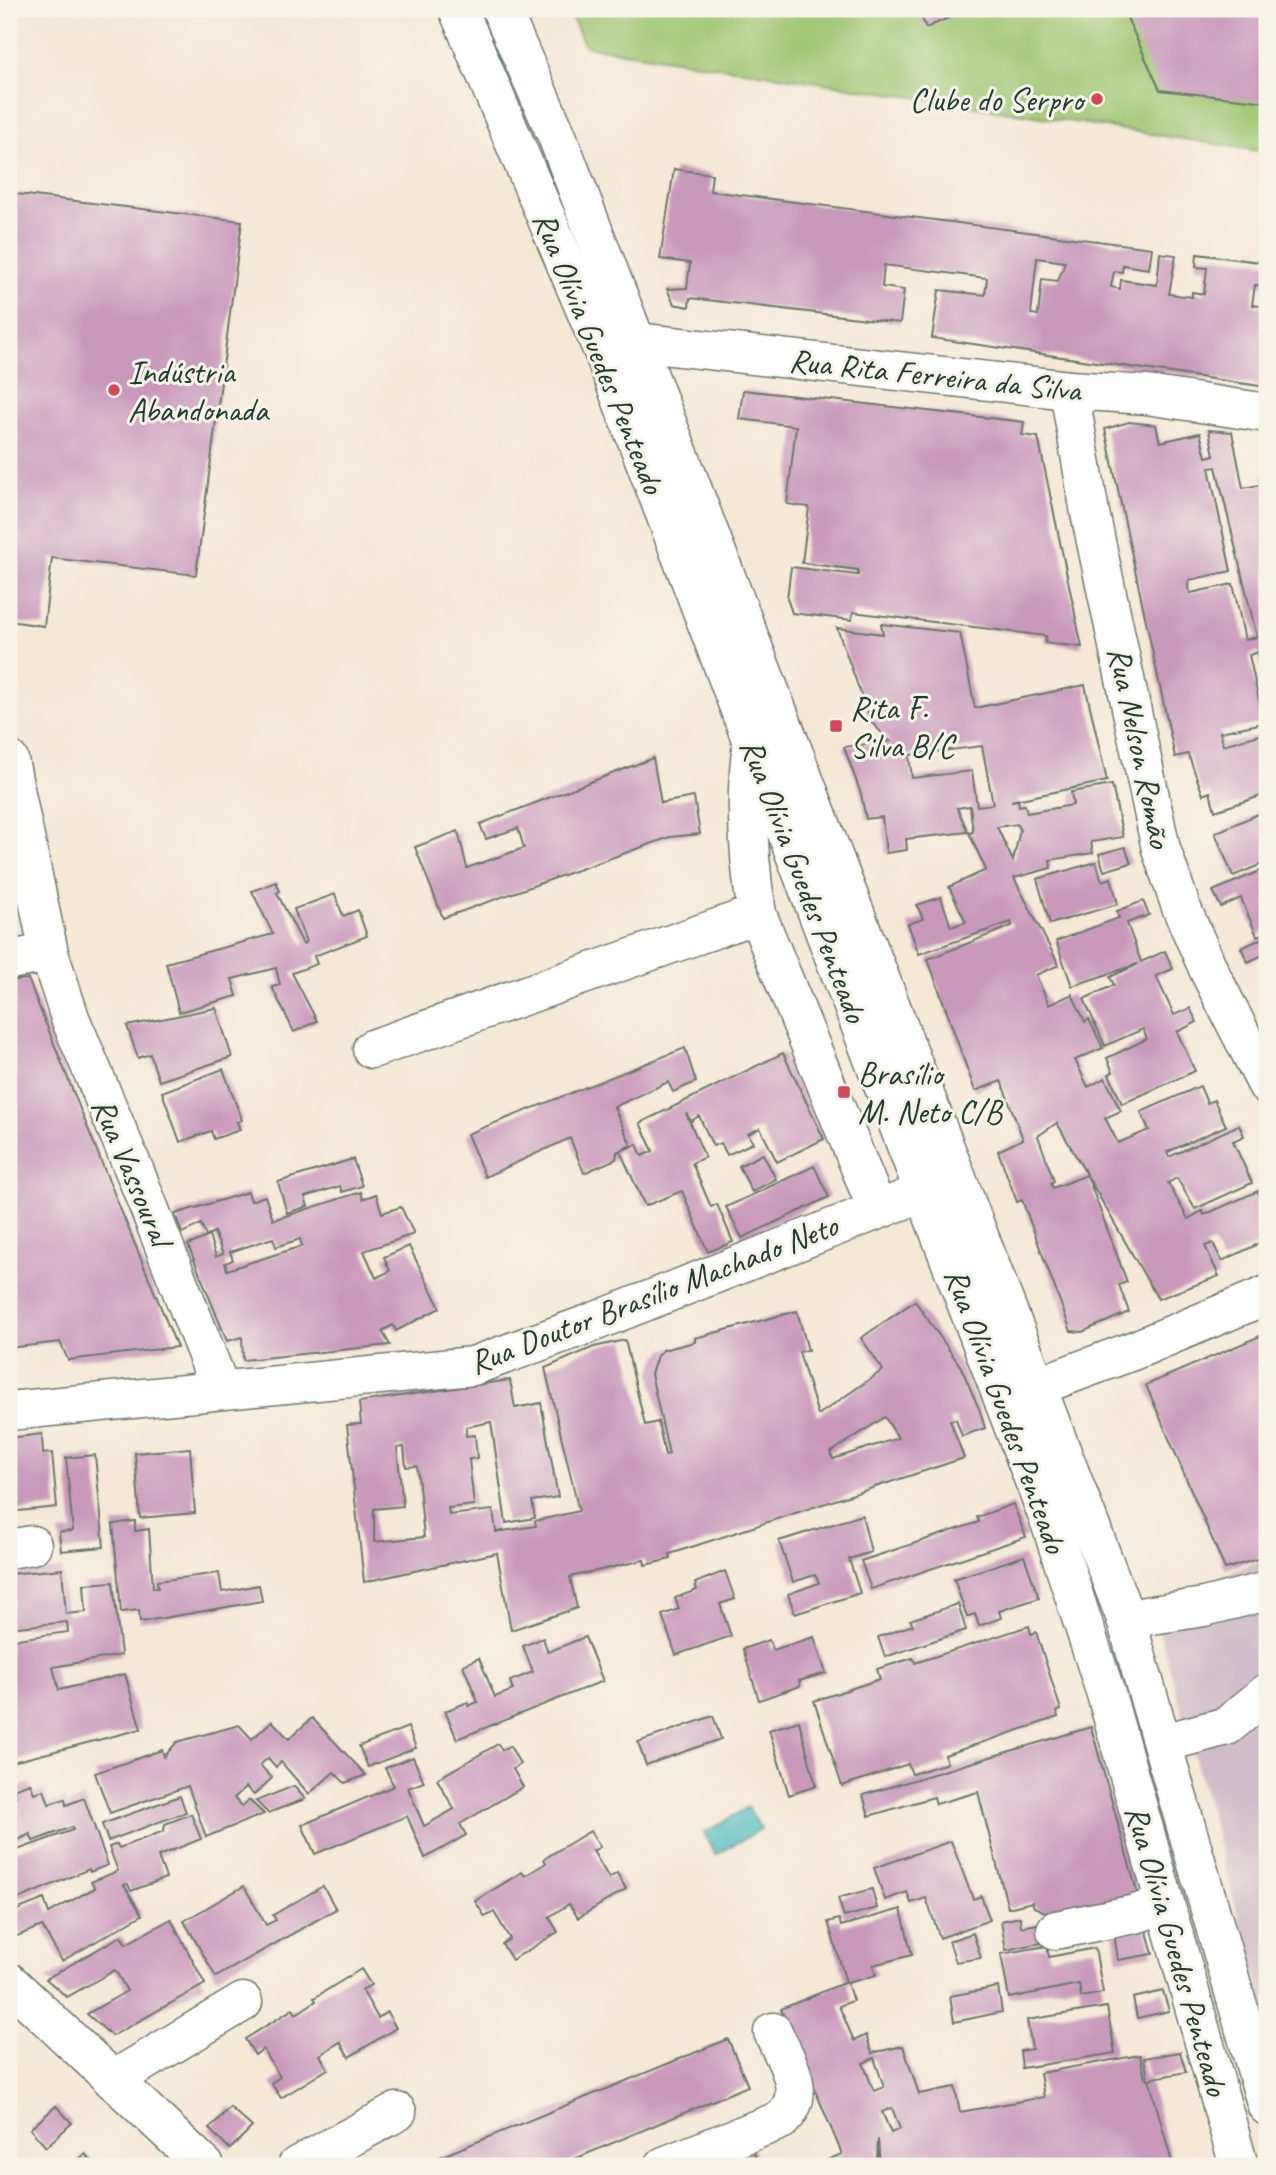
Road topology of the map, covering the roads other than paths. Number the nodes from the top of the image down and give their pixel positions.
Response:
1 (458, 9) edge
2 (501, 9) edge
3 (620, 348) junction
4 (1069, 390) junction
5 (1267, 413) edge
6 (752, 743) junction
7 (9, 760) edge
8 (757, 914) junction
9 (49, 953) junction
10 (9, 960) edge
11 (372, 1049) dead end
12 (1267, 1085) edge
13 (941, 1185) junction
14 (877, 1209) junction
15 (1267, 1295) edge
16 (220, 1388) junction
17 (1020, 1393) junction
18 (9, 1411) edge
19 (1267, 1591) edge
20 (1126, 1619) junction
21 (1147, 1684) junction
22 (1267, 1693) edge
23 (1106, 1695) junction
24 (1163, 1742) junction
25 (1165, 1904) junction
26 (1056, 1930) dead end
27 (9, 1982) edge
28 (243, 2002) dead end
29 (773, 2032) dead end
30 (113, 2080) junction
31 (1267, 2106) edge
32 (397, 2112) dead end
33 (205, 2166) edge
34 (298, 2166) edge
35 (664, 2166) edge
36 (1239, 2166) edge

1 - 3 street, Rua Olívia Guedes Penteado
2 - 3 street, Rua Olívia Guedes Penteado
3 - 4 street, Rua Rita Ferreira da Silva
3 - 6 street, Rua Olívia Guedes Penteado
3 - 13 street, Rua Olívia Guedes Penteado
4 - 5 street, Rua Rita Ferreira da Silva
4 - 12 street, Rua Nelson Romão
6 - 8 street
6 - 13 street, Rua Olívia Guedes Penteado
7 - 9 street, Rua Vassoural
8 - 11 street
8 - 14 street
9 - 10 street
9 - 16 street, Rua Vassoural
13 - 14 street, Rua Doutor Brasílio Machado Neto
13 - 17 street, Rua Olívia Guedes Penteado
14 - 16 street, Rua Doutor Brasílio Machado Neto
15 - 17 street
16 - 18 street, Rua Doutor Brasílio Machado Neto
17 - 20 street, Rua Olívia Guedes Penteado
17 - 23 street, Rua Olívia Guedes Penteado
19 - 20 street
20 - 21 street, Rua Olívia Guedes Penteado
21 - 23 street
21 - 24 street, Rua Olívia Guedes Penteado
22 - 24 street
23 - 25 street, Rua Olívia Guedes Penteado
24 - 31 street, Rua Olívia Guedes Penteado
25 - 26 street
25 - 36 street, Rua Olívia Guedes Penteado
27 - 30 street
28 - 30 street
29 - 35 street
30 - 33 street
32 - 34 street

